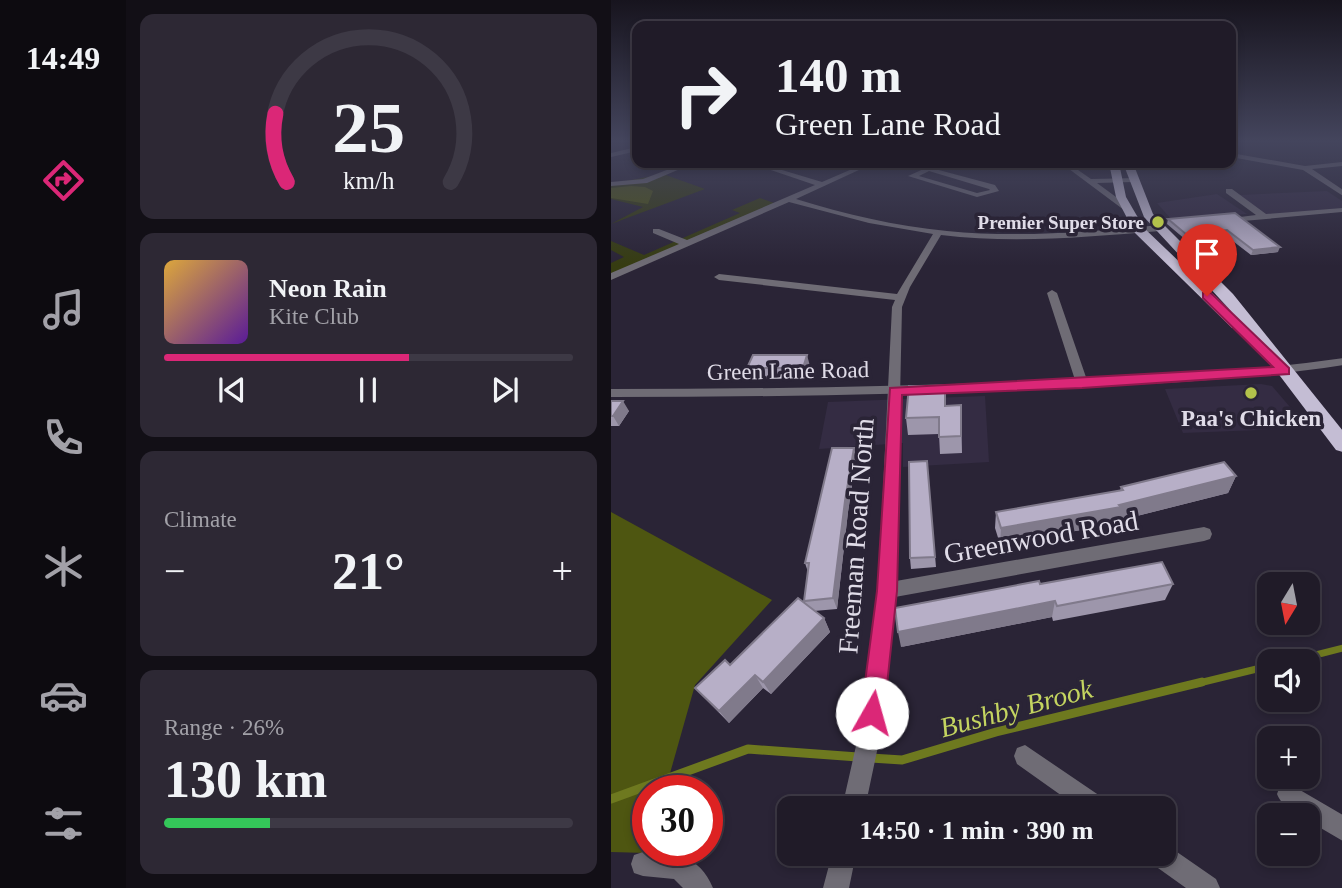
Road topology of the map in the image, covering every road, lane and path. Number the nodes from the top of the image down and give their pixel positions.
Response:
1 (816, 182) edge
2 (825, 182) edge
3 (934, 182) edge
4 (976, 182) edge
5 (1094, 182) edge
6 (1118, 182) edge
7 (1134, 182) edge
8 (1326, 182) edge
9 (821, 184) junction
10 (1229, 191) dead end
11 (1342, 194) edge
12 (788, 199) junction
13 (1127, 208) junction
14 (1342, 210) edge
15 (1264, 217) junction
16 (1243, 219) edge
17 (1160, 228) junction
18 (1139, 230) junction
19 (656, 231) dead end
20 (938, 233) junction
21 (688, 244) junction
22 (611, 277) edge
23 (719, 277) dead end
24 (1052, 293) dead end
25 (900, 297) junction
26 (1342, 361) edge
27 (1285, 371) junction
28 (1082, 383) junction
29 (895, 391) junction
30 (611, 393) edge
31 (1342, 445) edge
32 (1204, 534) dead end
33 (887, 591) junction
34 (1025, 756) dead end
35 (1288, 794) dead end
36 (857, 796) edge
37 (1081, 796) edge
38 (1342, 829) edge
39 (668, 866) edge
40 (841, 866) edge
41 (1176, 866) edge
42 (700, 888) edge
43 (836, 888) edge
44 (1207, 888) edge

1 - 9 street
2 - 9 street
3 - 4 street
5 - 13 street
6 - 13 highway
7 - 17 highway
8 - 11 street
9 - 12 street
10 - 15 street
12 - 20 street
12 - 21 street
13 - 18 highway
14 - 15 street
15 - 16 street
17 - 18 street
17 - 27 highway
18 - 20 street
18 - 27 highway
19 - 21 street
20 - 25 street
21 - 22 street
23 - 25 street
24 - 28 street
25 - 29 street, Freeman Road North
26 - 27 street, Green Lane Road
27 - 28 street, Green Lane Road
27 - 31 highway
28 - 29 street, Green Lane Road
29 - 30 street, Green Lane Road
29 - 33 street, Freeman Road North
32 - 33 street, Greenwood Road
33 - 36 street, Freeman Road North
34 - 37 street
35 - 38 street
39 - 42 street
40 - 43 street
41 - 44 street

